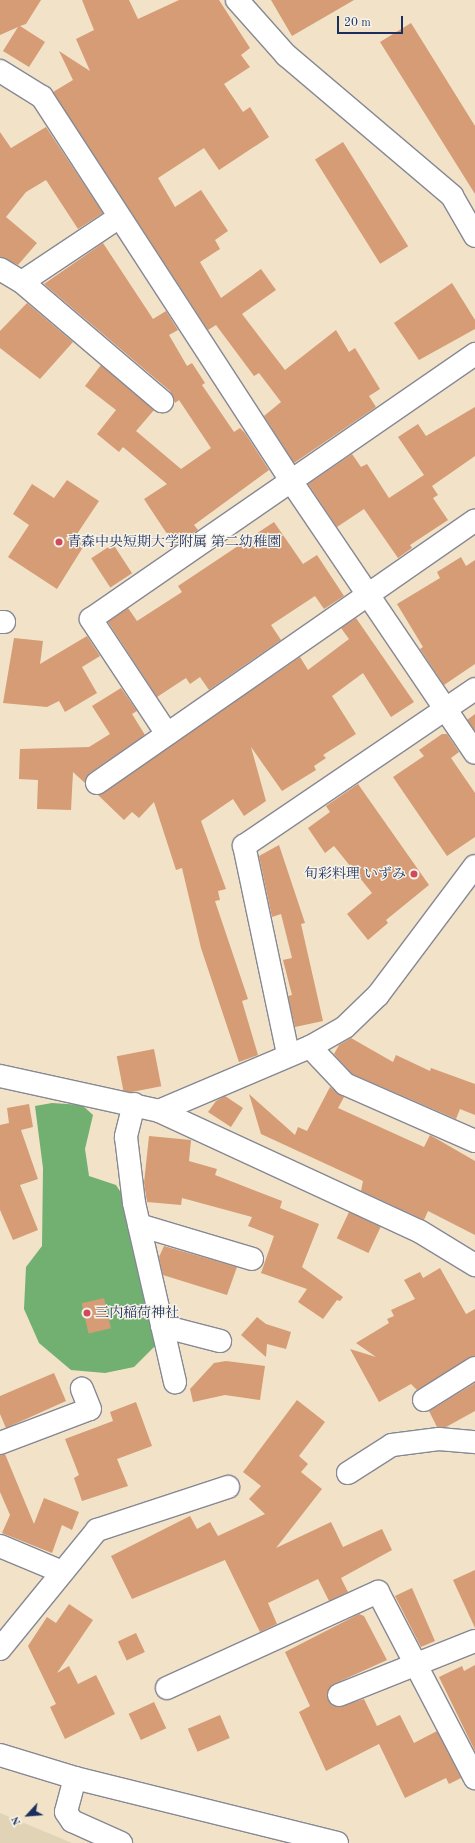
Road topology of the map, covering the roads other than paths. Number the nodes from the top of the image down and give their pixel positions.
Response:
1 (237, 0) edge
2 (0, 71) edge
3 (118, 218) junction
4 (475, 236) edge
5 (0, 269) edge
6 (22, 282) junction
7 (475, 354) edge
8 (162, 401) dead end
9 (291, 481) junction
10 (475, 520) edge
11 (366, 594) junction
12 (475, 689) edge
13 (445, 711) junction
14 (167, 734) junction
15 (475, 754) edge
16 (97, 783) dead end
17 (475, 866) edge
18 (310, 1046) junction
19 (288, 1054) junction
20 (0, 1076) edge
21 (134, 1104) junction
22 (159, 1111) junction
23 (475, 1141) edge
24 (139, 1225) junction
25 (252, 1259) dead end
26 (475, 1265) edge
27 (162, 1326) junction
28 (220, 1341) dead end
29 (475, 1368) edge
30 (175, 1382) dead end
31 (82, 1388) dead end
32 (424, 1400) dead end
33 (475, 1442) edge
34 (0, 1443) edge
35 (348, 1473) dead end
36 (228, 1487) dead end
37 (0, 1546) edge
38 (62, 1572) junction
39 (475, 1641) edge
40 (0, 1649) edge
41 (416, 1664) junction
42 (167, 1688) dead end
43 (339, 1695) dead end
44 (0, 1755) edge
45 (76, 1778) junction
46 (475, 1778) edge
47 (121, 1843) edge
48 (337, 1843) edge

1 - 4 street
2 - 3 street
3 - 6 street
3 - 9 street
5 - 6 street
6 - 8 street
7 - 9 street
9 - 11 street
9 - 14 street
10 - 11 street
11 - 13 street
11 - 14 street
12 - 13 street
13 - 15 street
13 - 19 street
14 - 16 street
17 - 18 street
18 - 19 street
18 - 23 street
19 - 22 street
20 - 21 street
21 - 22 street
21 - 24 street
22 - 26 street
24 - 25 street
24 - 27 street
27 - 28 street
27 - 30 street
29 - 32 street
31 - 34 street
33 - 35 street
36 - 38 street
37 - 38 street
38 - 40 street
39 - 41 street
41 - 42 street
41 - 43 street
41 - 46 street
44 - 45 street
45 - 47 street
45 - 48 street

